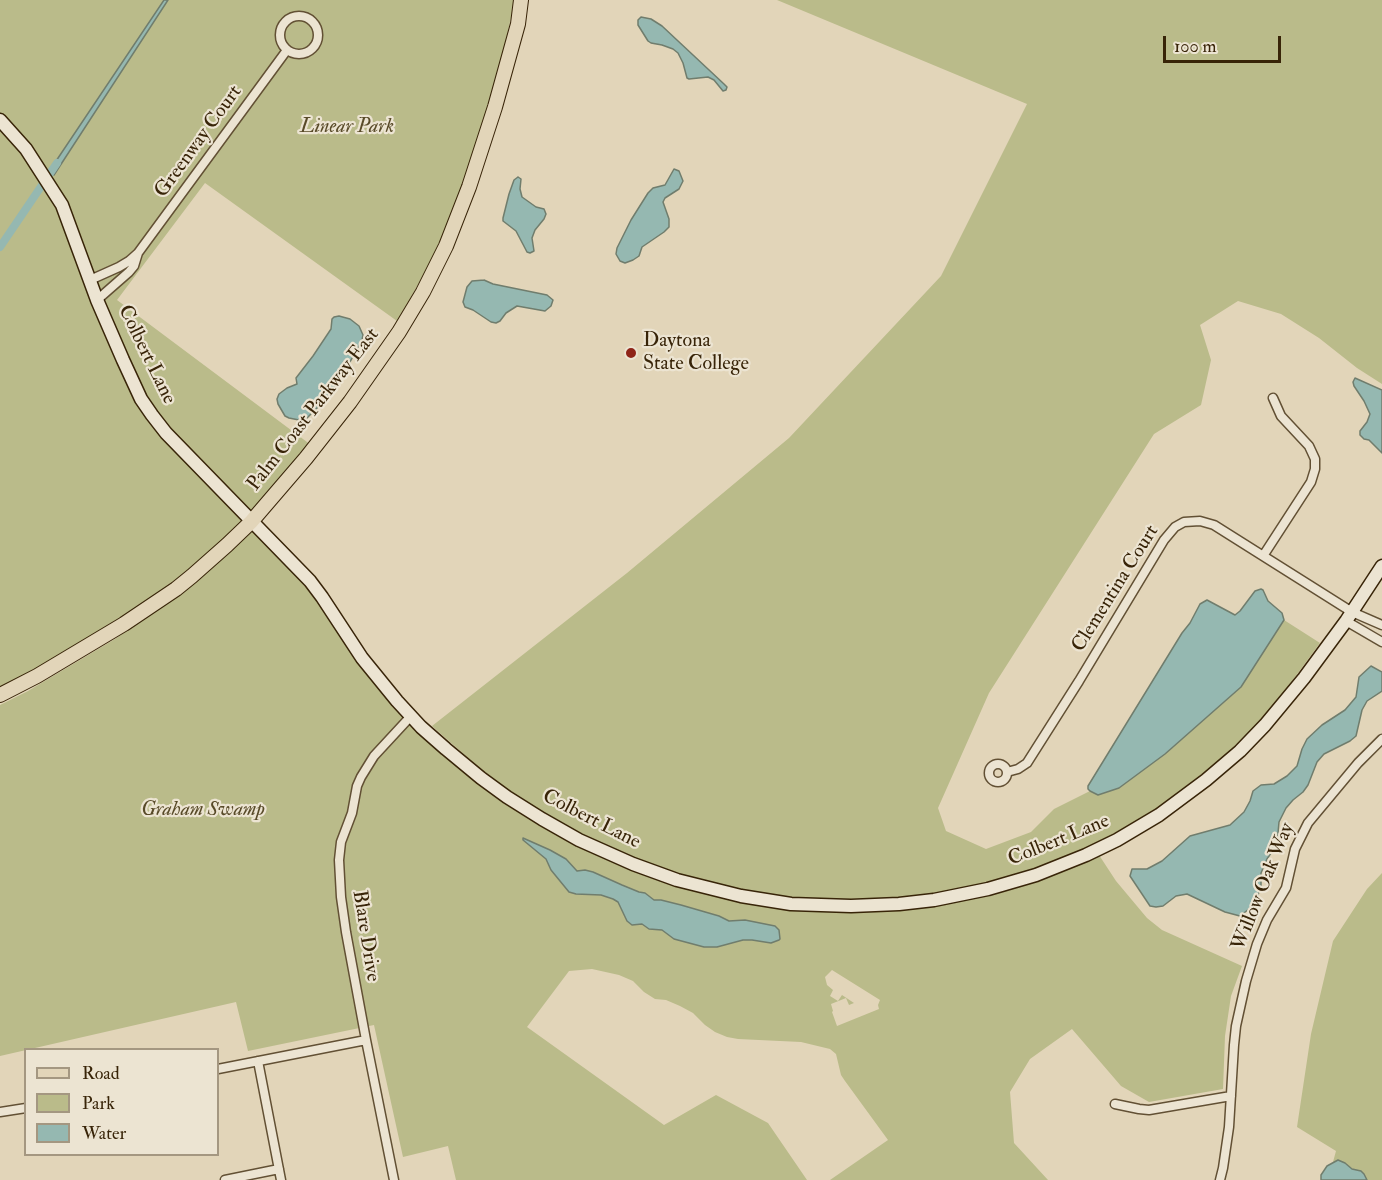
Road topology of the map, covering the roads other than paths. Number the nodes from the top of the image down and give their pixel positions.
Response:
1 (521, 0) edge
2 (287, 50) junction
3 (0, 120) edge
4 (138, 253) junction
5 (90, 280) junction
6 (97, 300) junction
7 (1274, 398) dead end
8 (251, 522) junction
9 (1263, 556) junction
10 (1382, 566) edge
11 (1349, 617) junction
12 (1382, 625) edge
13 (1382, 642) edge
14 (0, 695) edge
15 (411, 716) junction
16 (1382, 739) edge
17 (1007, 772) dead end
18 (366, 1040) junction
19 (258, 1061) junction
20 (219, 1070) edge
21 (1231, 1096) junction
22 (1115, 1104) dead end
23 (24, 1107) edge
24 (0, 1113) edge
25 (279, 1169) junction
26 (225, 1180) edge
27 (281, 1180) edge
28 (394, 1180) edge
29 (1220, 1180) edge

1 - 8 main road, Palm Coast Parkway East
2 - 2 street
2 - 4 street, Greenway Court
3 - 5 street, Colbert Lane
4 - 5 street
4 - 6 street, Greenway Court
5 - 6 street, Colbert Lane
6 - 8 street, Colbert Lane
7 - 9 street
8 - 14 main road, Palm Coast Parkway East
8 - 15 street, Colbert Lane
9 - 11 street, Clementina Court
9 - 17 street, Clementina Court
10 - 11 street, Colbert Lane
11 - 12 street
11 - 13 street
11 - 15 street, Colbert Lane
15 - 18 street, Blare Drive
16 - 21 street, Willow Oak Way
18 - 19 street
18 - 28 street, Blare Drive
19 - 20 street
19 - 25 street
21 - 22 street
21 - 29 street, Willow Oak Way
23 - 24 street
25 - 26 street
25 - 27 street

